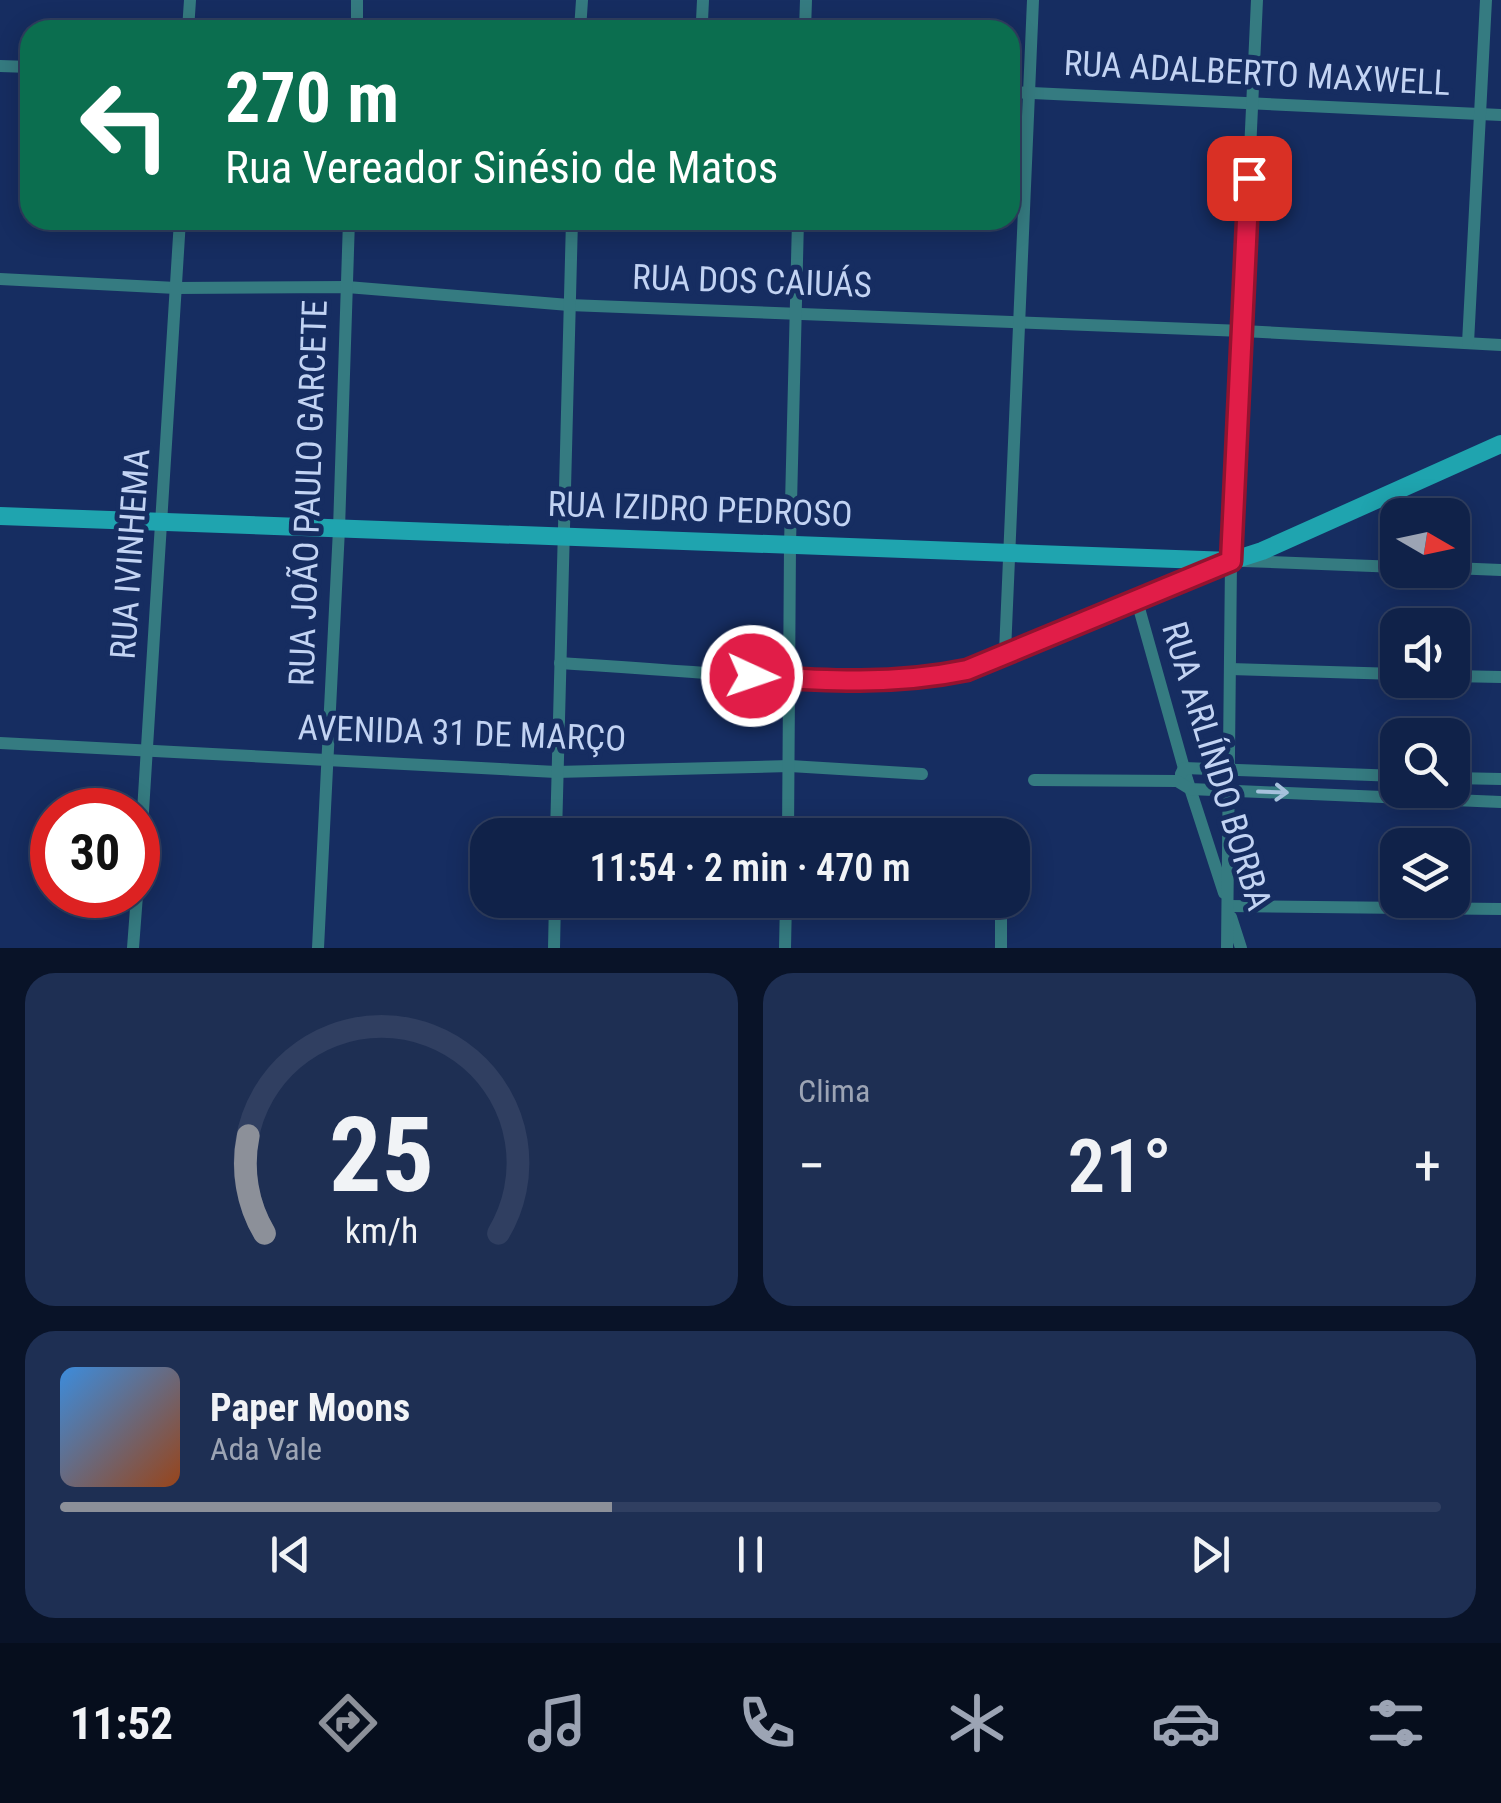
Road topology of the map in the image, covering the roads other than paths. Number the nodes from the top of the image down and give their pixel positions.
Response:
1 (1033, 0) edge
2 (1258, 0) edge
3 (1486, 0) edge
4 (1020, 93) edge
5 (1028, 93) junction
6 (1253, 101) junction
7 (1481, 113) junction
8 (1501, 115) edge
9 (179, 230) edge
10 (349, 230) edge
11 (572, 230) edge
12 (798, 230) edge
13 (0, 279) edge
14 (346, 287) junction
15 (176, 288) junction
16 (570, 305) junction
17 (794, 312) junction
18 (1017, 323) junction
19 (1242, 331) junction
20 (1468, 344) junction
21 (1501, 345) edge
22 (1501, 444) edge
23 (0, 516) edge
24 (163, 522) junction
25 (339, 528) junction
26 (564, 537) junction
27 (790, 545) junction
28 (1011, 553) junction
29 (1231, 561) junction
30 (1380, 565) edge
31 (1470, 569) edge
32 (1501, 570) edge
33 (1136, 601) junction
34 (1005, 652) junction
35 (560, 663) junction
36 (1230, 668) junction
37 (1380, 673) edge
38 (1470, 676) edge
39 (1501, 677) edge
40 (791, 679) junction
41 (0, 743) edge
42 (148, 751) junction
43 (327, 759) junction
44 (790, 766) junction
45 (1230, 770) junction
46 (556, 772) junction
47 (922, 774) dead end
48 (1180, 774) junction
49 (1380, 775) edge
50 (1470, 778) edge
51 (1501, 779) edge
52 (1034, 780) dead end
53 (145, 788) edge
54 (1190, 789) junction
55 (1230, 790) junction
56 (1501, 802) edge
57 (556, 818) edge
58 (788, 818) edge
59 (1228, 906) junction
60 (1501, 910) edge
61 (136, 918) edge
62 (555, 918) edge
63 (786, 918) edge
64 (1001, 918) edge
65 (134, 948) edge
66 (318, 948) edge
67 (554, 948) edge
68 (785, 948) edge
69 (1001, 948) edge
70 (1227, 948) edge
71 (1241, 948) edge

1 - 5 street
2 - 6 street
3 - 7 street
4 - 5 street, RUA ADALBERTO MAXWELL
5 - 6 street, RUA ADALBERTO MAXWELL
5 - 18 street
6 - 7 street, RUA ADALBERTO MAXWELL
6 - 19 street
7 - 8 street, RUA ADALBERTO MAXWELL
7 - 20 street
9 - 15 street, RUA IVINHEMA
10 - 14 street, RUA JOÃO PAULO GARCETE
11 - 16 street
12 - 17 street
13 - 15 street, RUA DOS CAIUÁS
14 - 15 street, RUA DOS CAIUÁS
14 - 16 street, RUA DOS CAIUÁS
14 - 25 street, RUA JOÃO PAULO GARCETE
15 - 24 street, RUA IVINHEMA
16 - 17 street, RUA DOS CAIUÁS
16 - 26 street
17 - 18 street, RUA DOS CAIUÁS
17 - 27 street
18 - 19 street, RUA DOS CAIUÁS
18 - 28 street
19 - 20 street, RUA DOS CAIUÁS
19 - 29 street
20 - 21 street, RUA DOS CAIUÁS
22 - 29 street
23 - 24 street, RUA IZIDRO PEDROSO
24 - 25 street, RUA IZIDRO PEDROSO
24 - 42 street, RUA IVINHEMA
25 - 26 street, RUA IZIDRO PEDROSO
25 - 43 street, RUA JOÃO PAULO GARCETE
26 - 27 street, RUA IZIDRO PEDROSO
26 - 35 street
27 - 28 street, RUA IZIDRO PEDROSO
27 - 40 street
28 - 29 street, RUA IZIDRO PEDROSO
28 - 34 street
29 - 30 street, RUA IZIDRO PEDROSO
29 - 33 street
29 - 36 street
31 - 32 street
33 - 34 street
33 - 48 street, RUA ARLÍNDO BORBA
34 - 40 street
35 - 40 street
35 - 46 street
36 - 37 street
36 - 45 street
38 - 39 street
40 - 44 street
41 - 42 street, AVENIDA 31 DE MARÇO
42 - 43 street, AVENIDA 31 DE MARÇO
42 - 53 street, RUA IVINHEMA
43 - 46 street, AVENIDA 31 DE MARÇO
43 - 66 street, RUA JOÃO PAULO GARCETE
44 - 46 street, AVENIDA 31 DE MARÇO
44 - 47 street, AVENIDA 31 DE MARÇO
44 - 58 street
45 - 48 street
45 - 49 street
45 - 55 street
46 - 57 street
48 - 52 street
48 - 54 street
50 - 51 street
54 - 55 street
54 - 59 street, RUA ARLÍNDO BORBA
55 -> 56 street
55 - 59 street
59 - 60 street
59 - 70 street
59 - 71 street, RUA ARLÍNDO BORBA
61 - 65 street, RUA IVINHEMA
62 - 67 street
63 - 68 street
64 - 69 street

